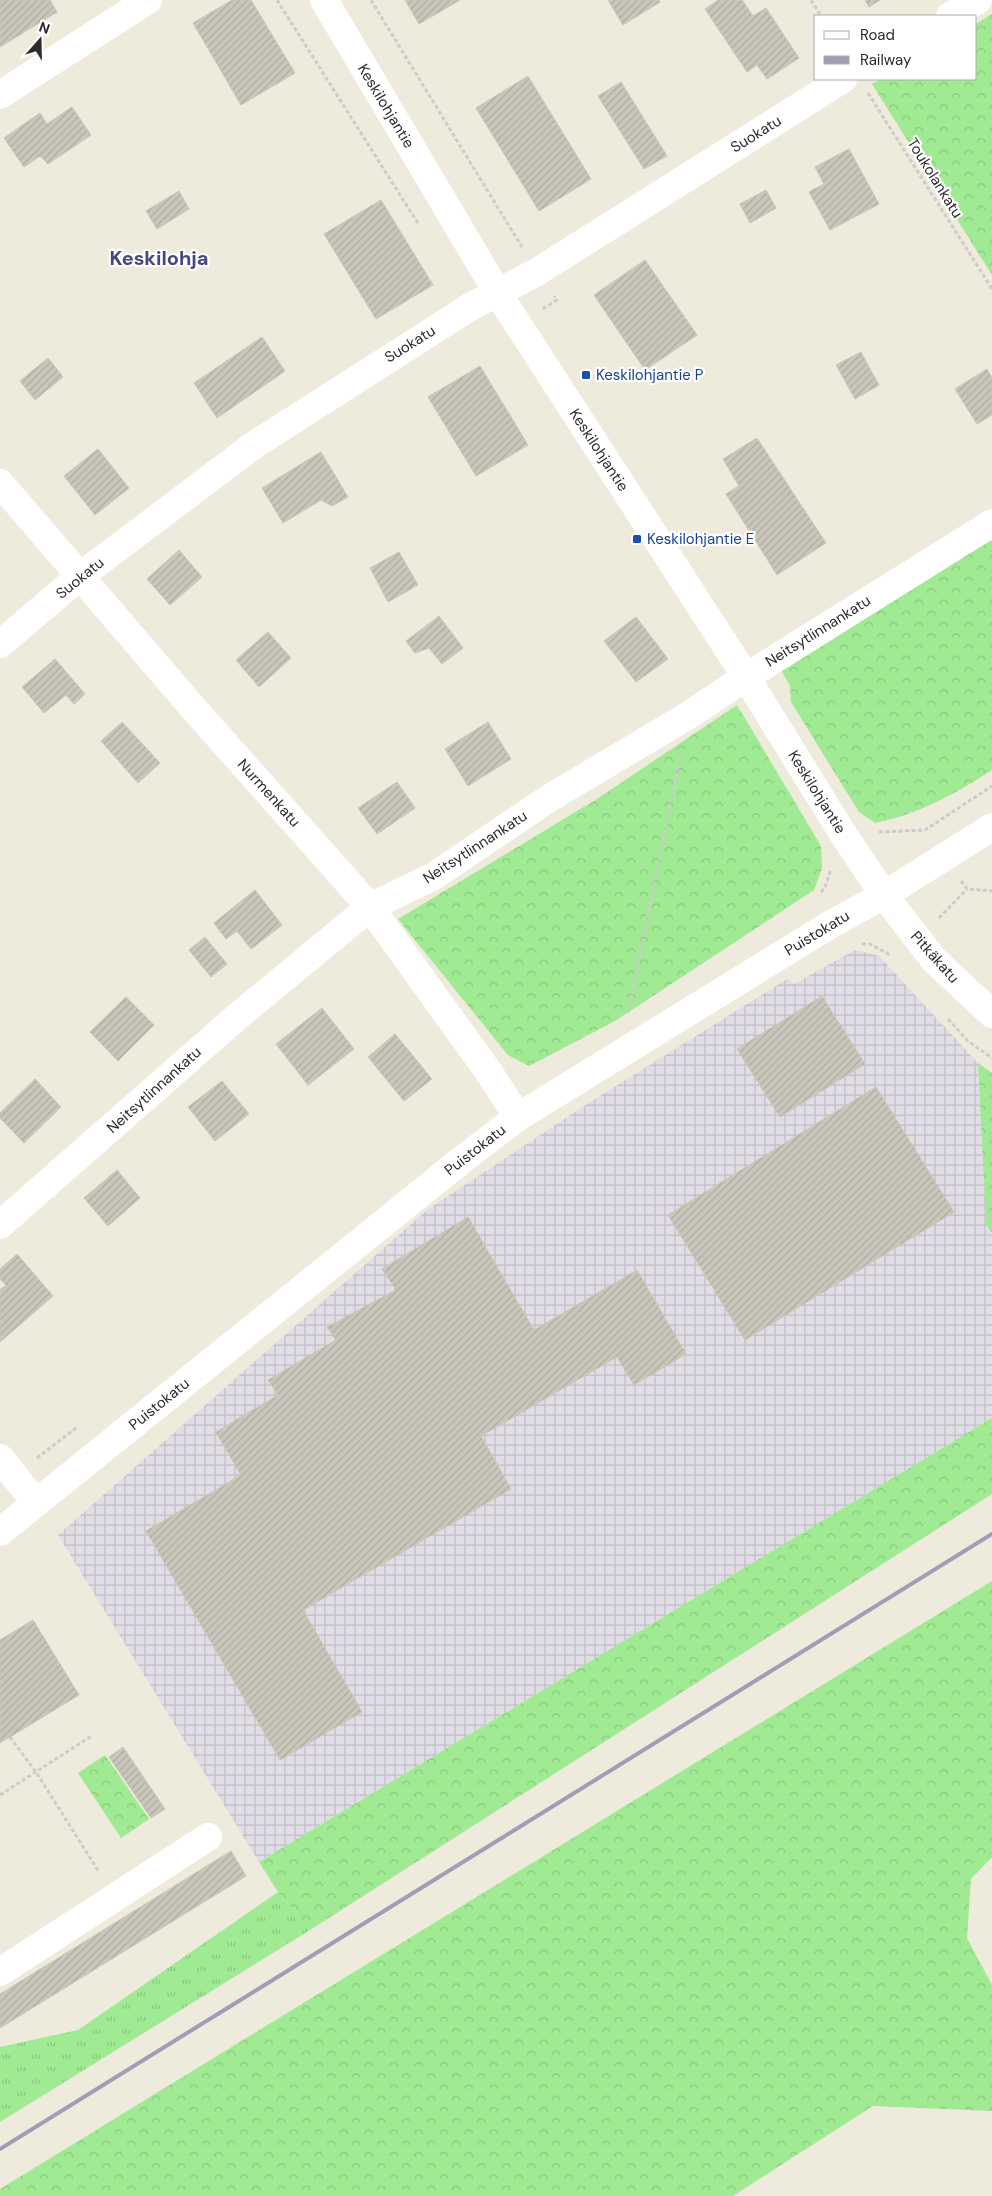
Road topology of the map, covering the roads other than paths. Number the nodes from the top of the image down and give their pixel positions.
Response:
1 (148, 0) edge
2 (324, 0) edge
3 (978, 0) edge
4 (952, 15) edge
5 (854, 83) edge
6 (0, 95) edge
7 (497, 292) junction
8 (0, 483) edge
9 (992, 524) edge
10 (79, 577) junction
11 (0, 644) edge
12 (746, 676) junction
13 (992, 827) edge
14 (884, 895) junction
15 (370, 907) junction
16 (992, 1014) edge
17 (518, 1117) junction
18 (0, 1225) edge
19 (0, 1458) edge
20 (36, 1503) junction
21 (0, 1532) edge
22 (208, 1837) dead end
23 (0, 1972) edge

1 - 6 street
2 - 7 street, Keskilohjantie
3 - 4 street
5 - 7 street, Suokatu
7 - 10 street, Suokatu
7 - 12 street, Keskilohjantie
8 - 10 street, Nurmenkatu
9 - 12 street, Neitsytlinnankatu
10 - 11 street, Suokatu
10 - 15 street, Nurmenkatu
12 - 14 street, Keskilohjantie
12 - 15 street, Neitsytlinnankatu
13 - 14 street, Puistokatu
14 - 16 street, Pitkäkatu
14 - 17 street, Puistokatu
15 - 17 street, Nurmenkatu
15 - 18 street, Neitsytlinnankatu
17 - 20 street, Puistokatu
19 - 20 street
20 - 21 street, Puistokatu
22 - 23 street

